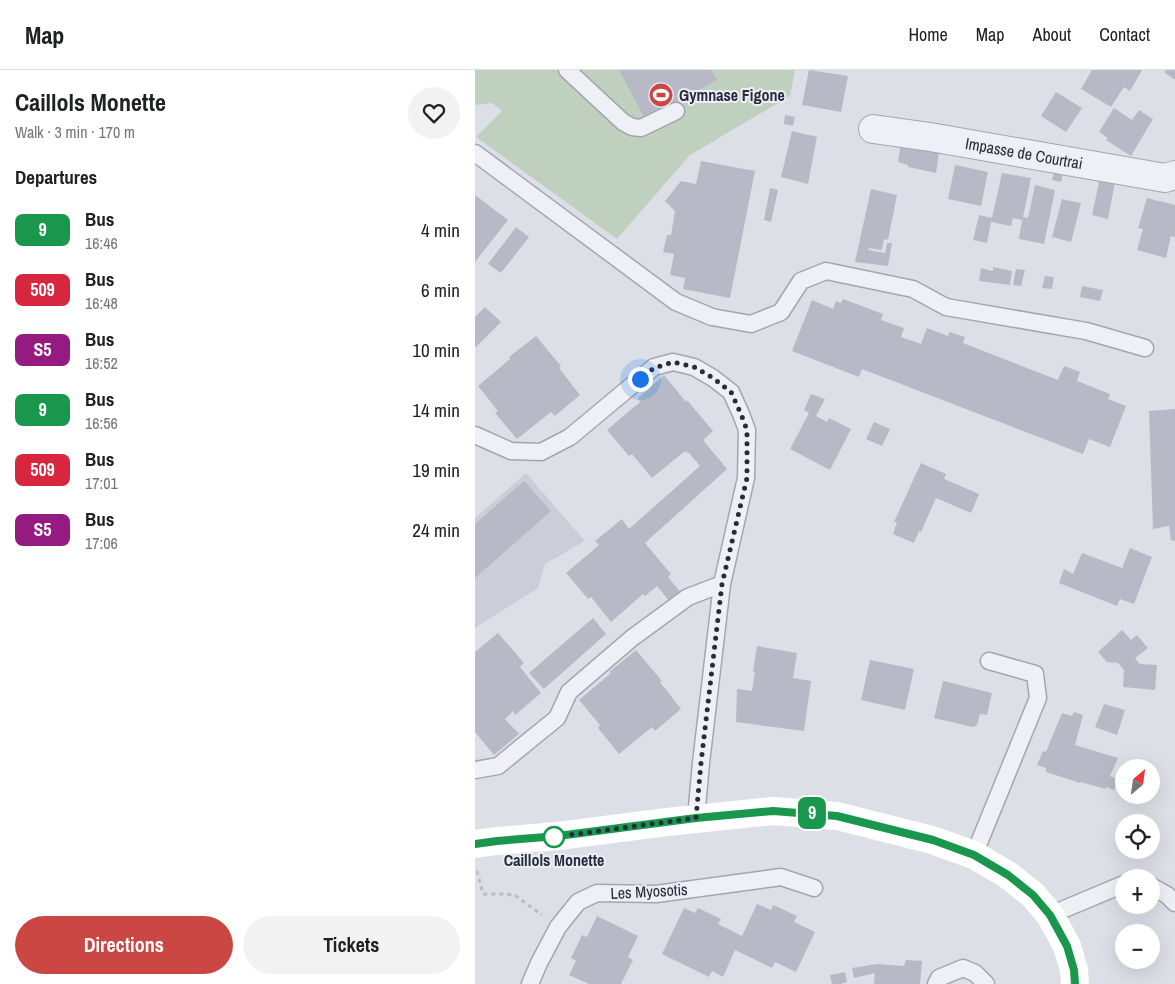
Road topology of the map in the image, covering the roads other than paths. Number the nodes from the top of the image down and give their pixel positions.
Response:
1 (567, 70) edge
2 (676, 110) dead end
3 (873, 129) dead end
4 (475, 154) edge
5 (1175, 175) edge
6 (1145, 348) dead end
7 (475, 435) edge
8 (722, 584) junction
9 (989, 661) dead end
10 (475, 770) edge
11 (696, 818) junction
12 (974, 855) junction
13 (476, 856) edge
14 (814, 888) dead end
15 (1115, 888) edge
16 (1160, 891) edge
17 (1175, 903) edge
18 (1050, 915) junction
19 (530, 984) edge
20 (936, 984) edge
21 (986, 984) edge
22 (1075, 984) edge

1 - 2 lane
3 - 5 street, Impasse de Courtrai
4 - 6 lane
7 - 8 lane
8 - 10 lane
8 - 11 lane
9 - 12 lane
11 - 12 street
11 - 13 street
12 - 18 street
14 - 19 lane, Les Myosotis
15 - 18 lane
16 - 17 lane
18 - 22 street
20 - 21 lane

